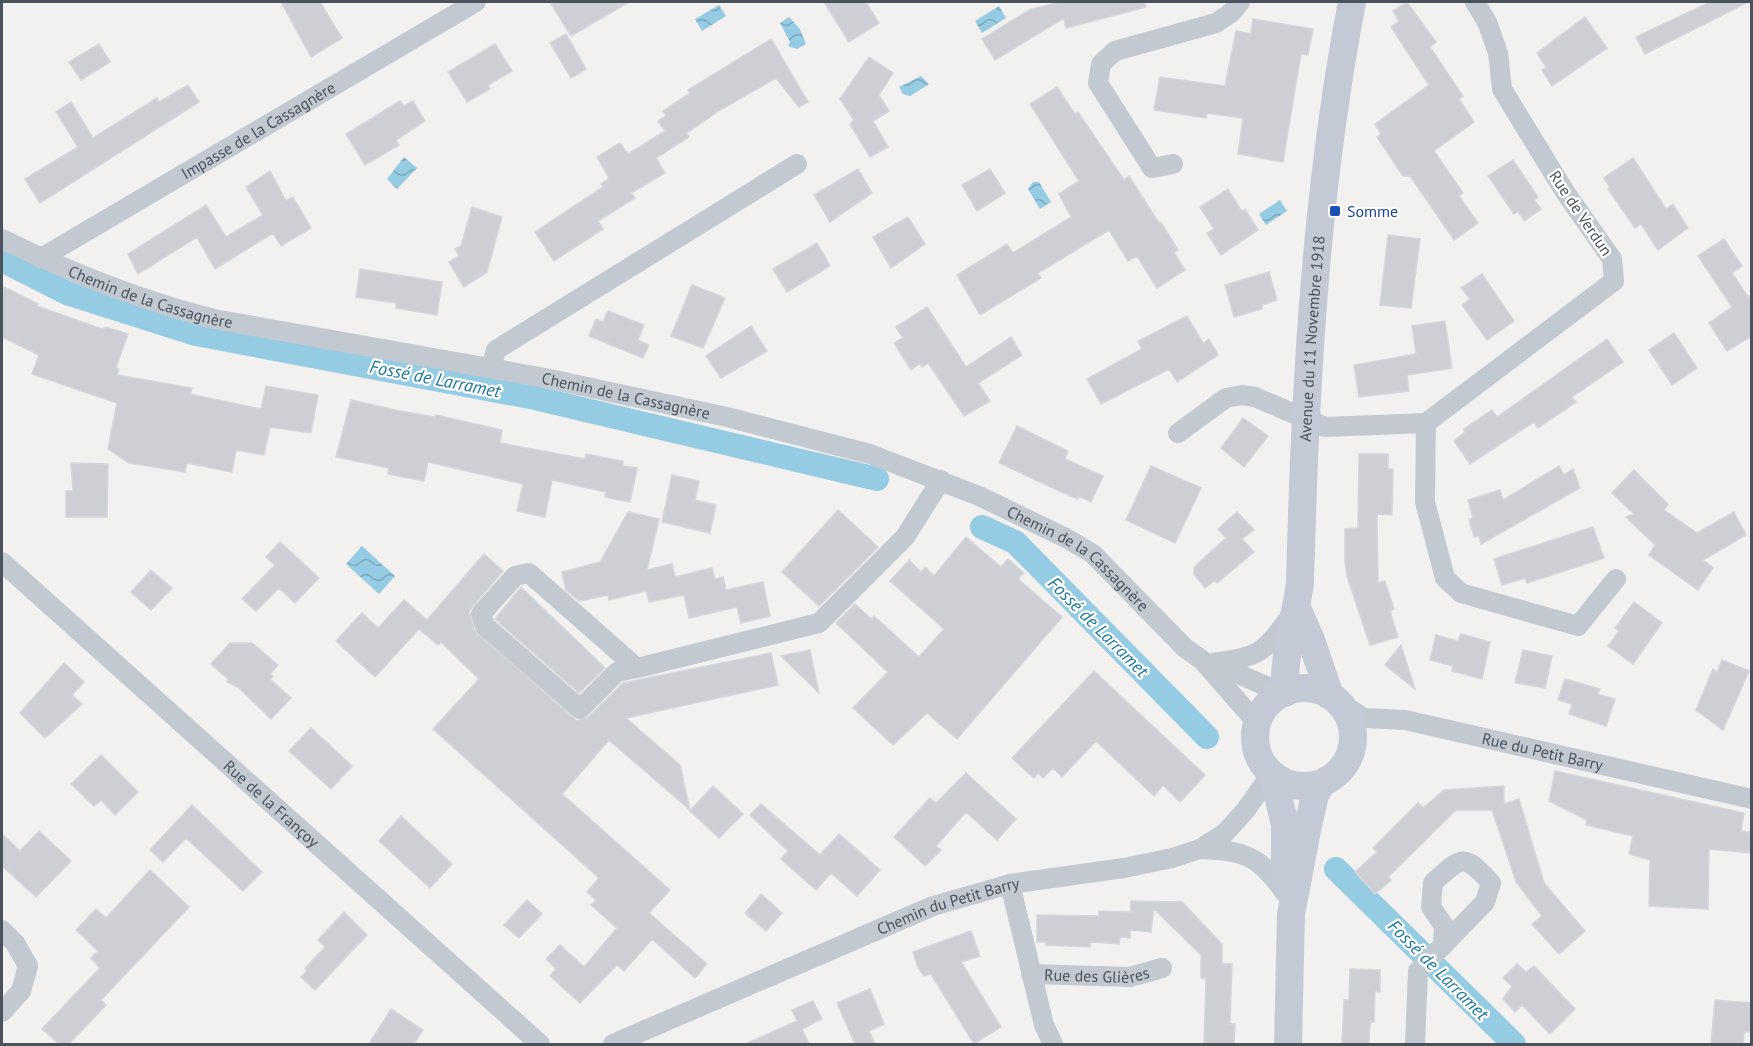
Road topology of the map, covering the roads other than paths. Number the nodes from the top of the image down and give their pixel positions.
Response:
1 (476, 2) edge
2 (1240, 2) edge
3 (1352, 2) edge
4 (1475, 2) edge
5 (797, 164) dead end
6 (1173, 164) dead end
7 (2, 239) edge
8 (41, 258) junction
9 (491, 368) junction
10 (1305, 417) junction
11 (1426, 423) junction
12 (1178, 433) dead end
13 (941, 480) junction
14 (2, 562) edge
15 (1616, 579) dead end
16 (1297, 608) junction
17 (1208, 662) junction
18 (637, 668) junction
19 (1284, 693) junction
20 (1333, 698) junction
21 (1257, 723) junction
22 (1272, 775) junction
23 (1323, 783) junction
24 (1752, 799) edge
25 (1200, 849) junction
26 (1010, 884) junction
27 (1288, 904) junction
28 (2, 930) edge
29 (1443, 946) dead end
30 (1162, 968) dead end
31 (1031, 974) junction
32 (2, 1012) edge
33 (540, 1044) edge
34 (613, 1044) edge
35 (1053, 1044) edge
36 (1288, 1044) edge
37 (1415, 1044) edge

1 - 8 street, Impasse de la Cassagnère
2 - 6 street
3 - 10 street, Avenue du 11 Novembre 1918
4 - 11 street, Rue de Verdun
5 - 9 street
7 - 8 street, Chemin de la Cassagnère
8 - 9 street, Chemin de la Cassagnère
9 - 13 street, Chemin de la Cassagnère
10 - 11 street
10 - 12 street
10 - 16 street, Avenue du 11 Novembre 1918
11 - 15 street
13 - 17 street, Chemin de la Cassagnère
13 - 18 street
14 - 33 street, Rue de la Françoy
16 - 17 street
16 - 19 street, Avenue du 11 Novembre 1918
16 - 20 street, Avenue du 11 Novembre 1918
17 - 19 street
17 - 21 street
18 - 18 street
19 - 20 street
19 - 21 street
20 - 23 street
20 - 24 street, Rue du Petit Barry
21 - 22 street
22 - 23 street
22 - 25 street, Chemin du Petit Barry
22 - 27 street
23 - 27 street
25 - 26 street, Chemin du Petit Barry
25 - 27 street
26 - 31 street, Rue des Glières
26 - 34 street, Chemin du Petit Barry
27 - 36 street
28 - 32 street
29 - 37 street
30 - 31 street, Rue des Glières
31 - 35 street, Rue des Glières

